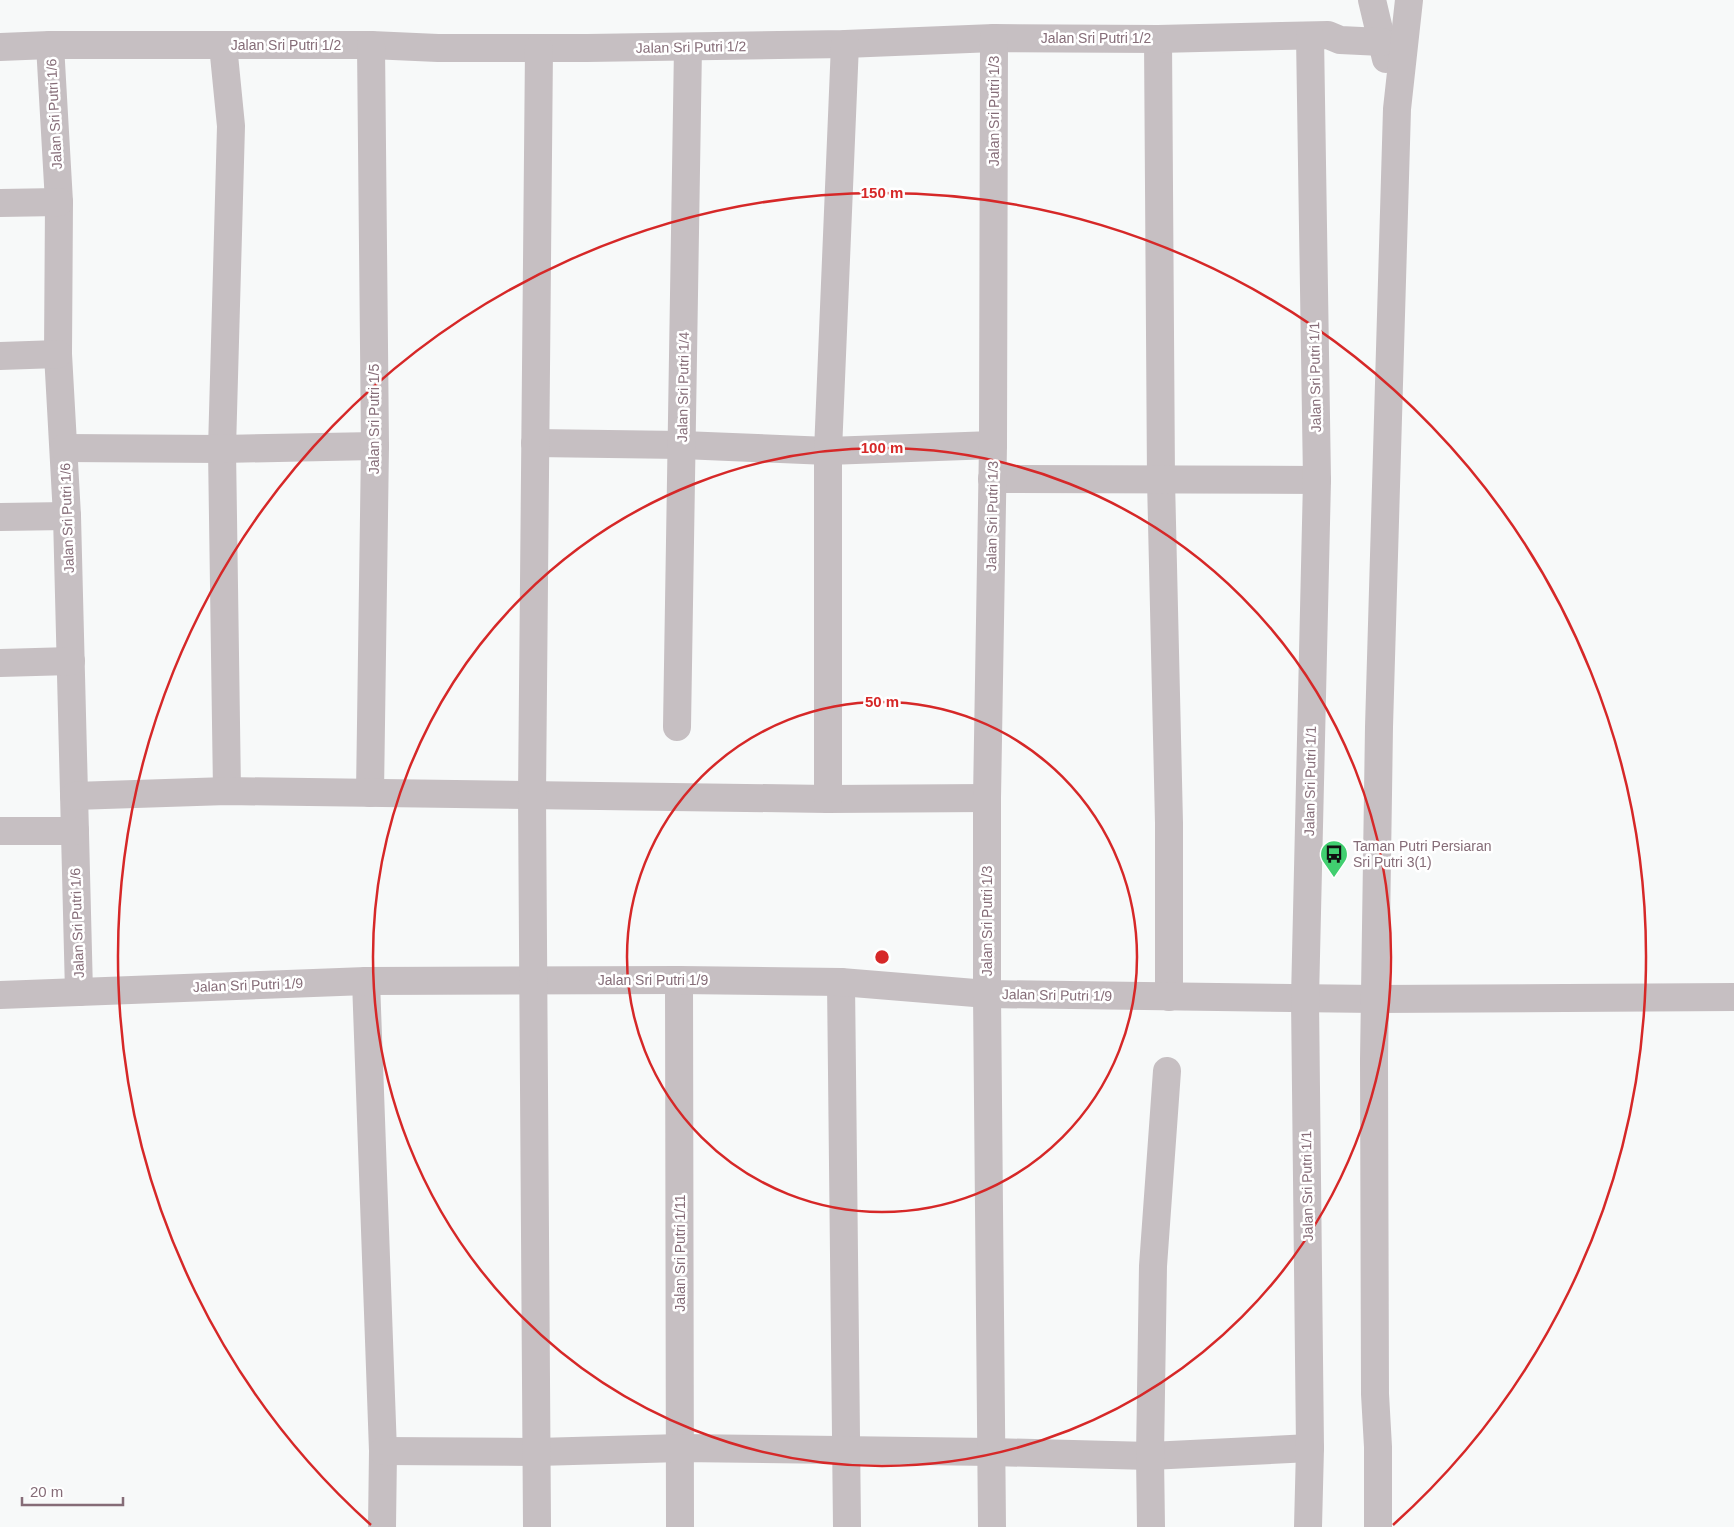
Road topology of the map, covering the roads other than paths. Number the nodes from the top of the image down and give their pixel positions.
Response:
1 (1372, 0) edge
2 (1410, 0) edge
3 (1310, 36) junction
4 (994, 38) junction
5 (1158, 38) junction
6 (1382, 42) junction
7 (845, 44) junction
8 (50, 45) junction
9 (223, 45) junction
10 (371, 45) junction
11 (0, 47) edge
12 (688, 47) junction
13 (539, 48) junction
14 (1397, 109) junction
15 (59, 202) junction
16 (0, 203) edge
17 (58, 354) junction
18 (0, 356) edge
19 (534, 443) junction
20 (682, 445) junction
21 (993, 445) junction
22 (374, 446) junction
23 (64, 448) junction
24 (222, 449) junction
25 (828, 451) junction
26 (992, 479) junction
27 (1161, 480) junction
28 (1317, 480) junction
29 (68, 516) junction
30 (0, 517) edge
31 (71, 661) junction
32 (0, 663) edge
33 (677, 727) dead end
34 (227, 791) junction
35 (370, 793) junction
36 (74, 796) junction
37 (532, 796) junction
38 (987, 798) junction
39 (828, 799) junction
40 (0, 831) edge
41 (75, 831) junction
42 (679, 980) junction
43 (366, 981) junction
44 (532, 981) junction
45 (842, 982) junction
46 (79, 992) junction
47 (987, 994) junction
48 (0, 995) edge
49 (1169, 997) junction
50 (1734, 997) edge
51 (1305, 998) junction
52 (1376, 999) junction
53 (1167, 1071) dead end
54 (680, 1448) junction
55 (1310, 1448) junction
56 (383, 1451) junction
57 (847, 1451) junction
58 (537, 1452) junction
59 (992, 1452) junction
60 (1150, 1456) junction
61 (382, 1527) edge
62 (537, 1527) edge
63 (680, 1527) edge
64 (847, 1527) edge
65 (992, 1527) edge
66 (1151, 1527) edge
67 (1308, 1527) edge
68 (1378, 1527) edge

1 - 6 street
2 - 14 street
3 - 5 street, Jalan Sri Putri 1/2
3 - 6 street, Jalan Sri Putri 1/2
3 - 28 street, Jalan Sri Putri 1/1
4 - 5 street, Jalan Sri Putri 1/2
4 - 7 street, Jalan Sri Putri 1/2
4 - 21 street, Jalan Sri Putri 1/3
5 - 27 street
6 - 14 street
7 - 12 street, Jalan Sri Putri 1/2
7 - 25 street
8 - 9 street, Jalan Sri Putri 1/2
8 - 11 street, Jalan Sri Putri 1/2
8 - 15 street, Jalan Sri Putri 1/6
9 - 10 street, Jalan Sri Putri 1/2
9 - 24 street
10 - 13 street, Jalan Sri Putri 1/2
10 - 22 street, Jalan Sri Putri 1/5
12 - 13 street, Jalan Sri Putri 1/2
12 - 20 street, Jalan Sri Putri 1/4
13 - 19 street
14 - 52 street
15 - 16 street
15 - 17 street, Jalan Sri Putri 1/6
17 - 18 street
17 - 23 street, Jalan Sri Putri 1/6
19 - 20 street
19 - 37 street
20 - 25 street
20 - 33 street, Jalan Sri Putri 1/4
21 - 25 street
21 - 26 street, Jalan Sri Putri 1/3
22 - 24 street
22 - 35 street, Jalan Sri Putri 1/5
23 - 24 street
23 - 29 street, Jalan Sri Putri 1/6
24 - 34 street
25 - 39 street
26 - 27 street
26 - 38 street, Jalan Sri Putri 1/3
27 - 28 street
27 - 49 street
28 - 51 street, Jalan Sri Putri 1/1
29 - 30 street
29 - 31 street, Jalan Sri Putri 1/6
31 - 32 street
31 - 36 street, Jalan Sri Putri 1/6
34 - 35 street
34 - 36 street
35 - 37 street
36 - 41 street, Jalan Sri Putri 1/6
37 - 39 street
37 - 44 street
38 - 39 street
38 - 47 street, Jalan Sri Putri 1/3
40 - 41 street
41 - 46 street, Jalan Sri Putri 1/6
42 - 44 street, Jalan Sri Putri 1/9
42 - 45 street, Jalan Sri Putri 1/9
42 - 54 street, Jalan Sri Putri 1/11
43 - 44 street, Jalan Sri Putri 1/9
43 - 46 street, Jalan Sri Putri 1/9
43 - 56 street
44 - 58 street
45 - 47 street, Jalan Sri Putri 1/9
45 - 57 street
46 - 48 street, Jalan Sri Putri 1/9
47 - 49 street, Jalan Sri Putri 1/9
47 - 59 street, Jalan Sri Putri 1/3
49 - 51 street, Jalan Sri Putri 1/9
50 - 52 street, Jalan Sri Putri 1/9
51 - 52 street, Jalan Sri Putri 1/9
51 - 55 street, Jalan Sri Putri 1/1
52 - 68 street
53 - 60 street
54 - 57 street
54 - 58 street
54 - 63 street, Jalan Sri Putri 1/11
55 - 60 street
55 - 67 street, Jalan Sri Putri 1/1
56 - 58 street
56 - 61 street
57 - 59 street
57 - 64 street
58 - 62 street
59 - 60 street
59 - 65 street, Jalan Sri Putri 1/3
60 - 66 street

